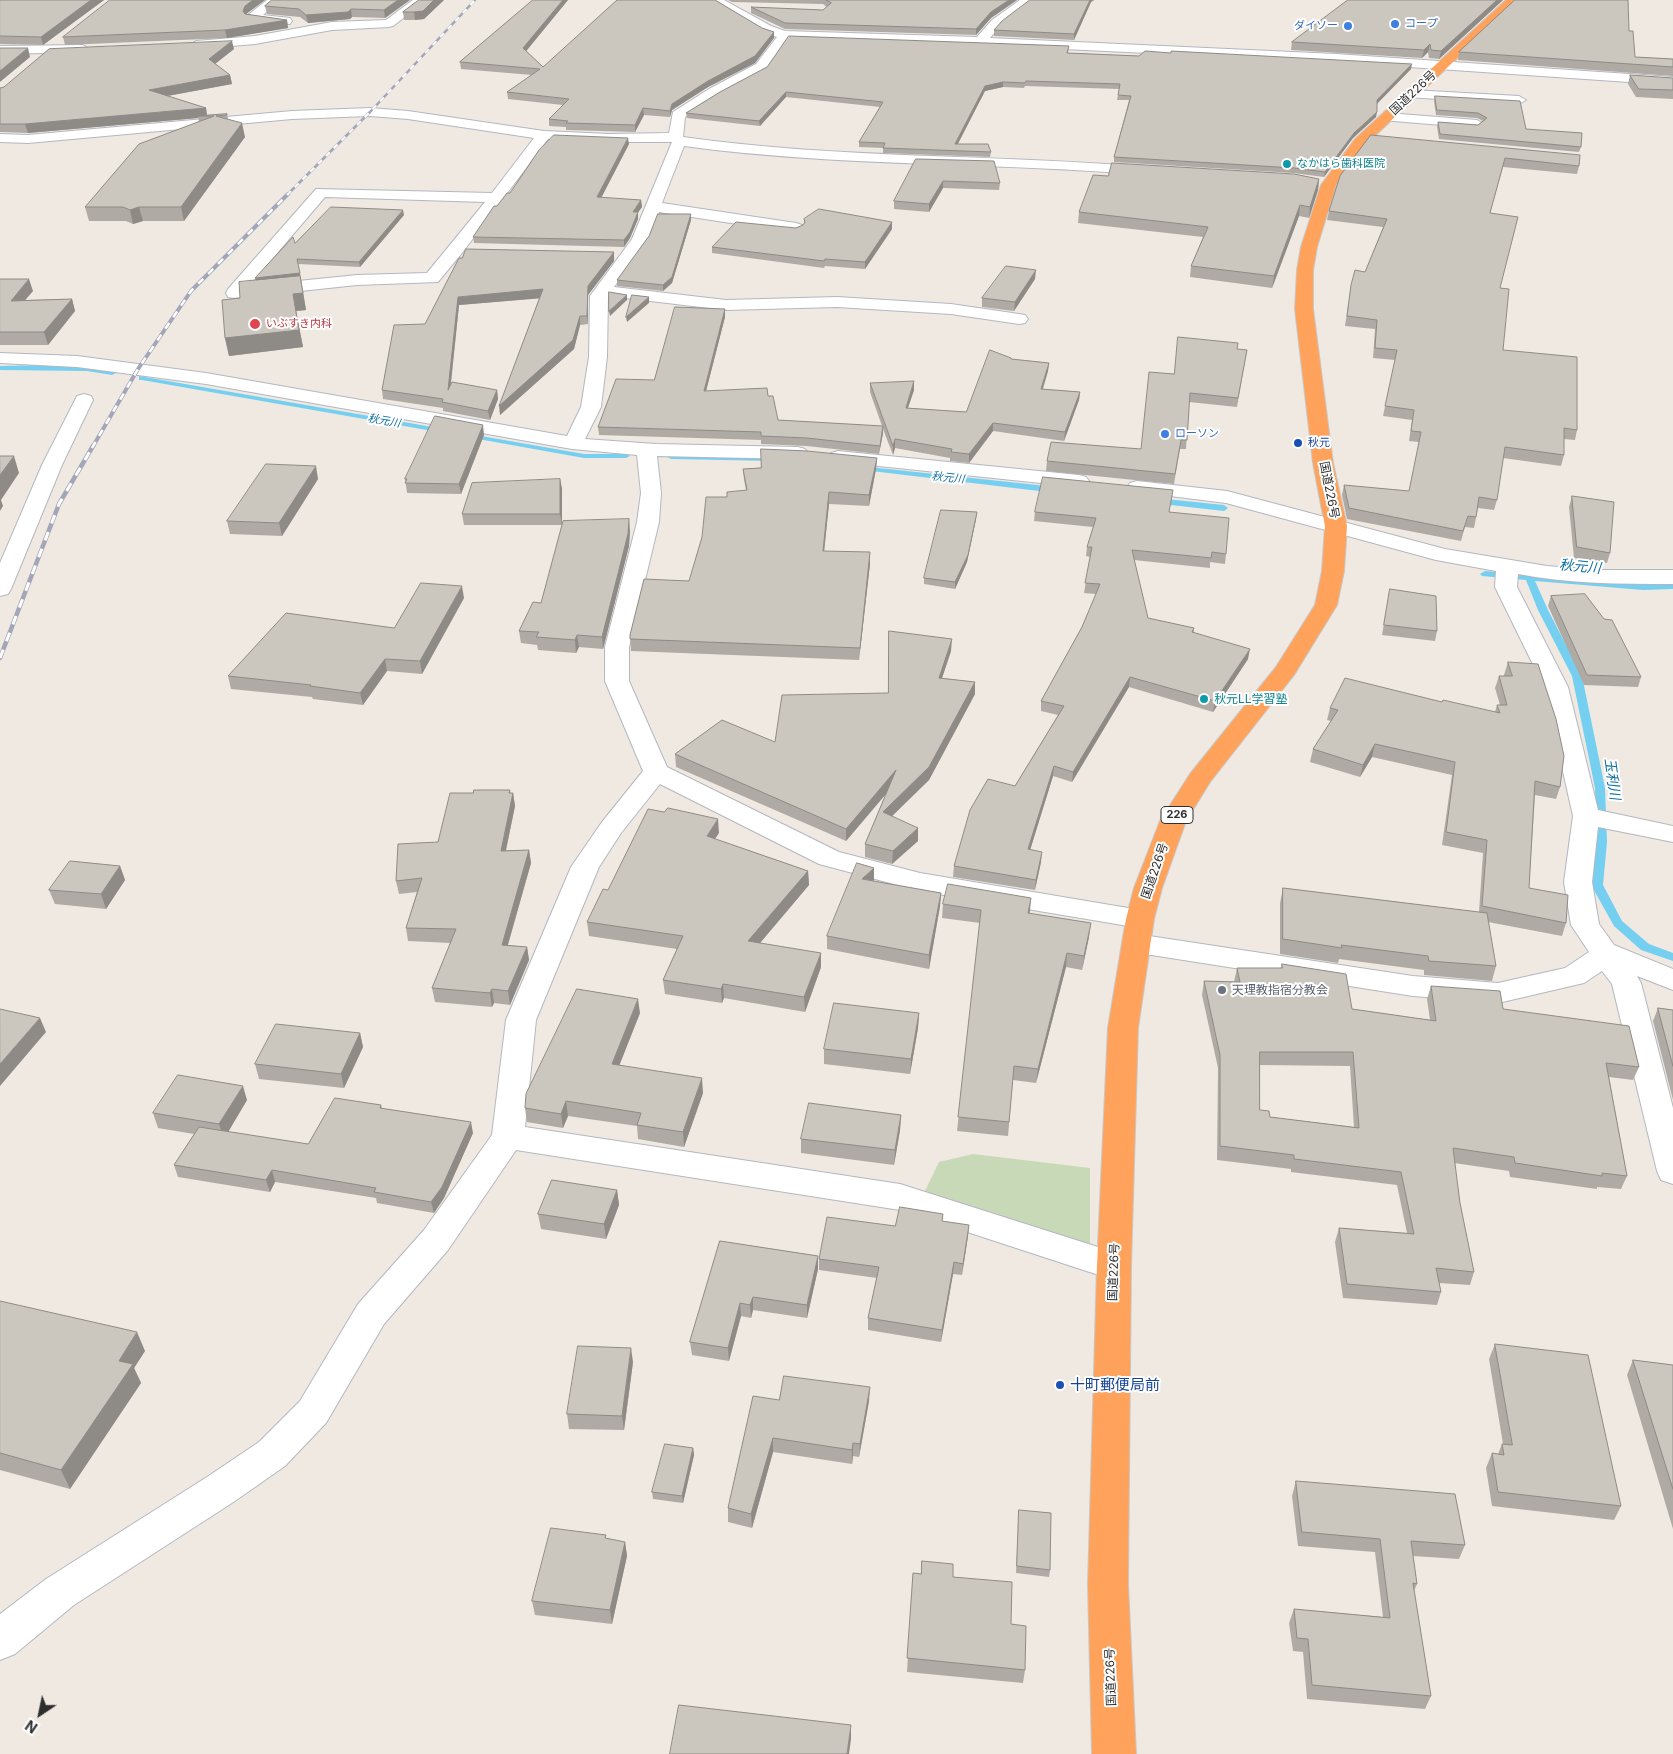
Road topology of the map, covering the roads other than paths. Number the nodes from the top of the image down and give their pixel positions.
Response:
1 (274, 0) edge
2 (420, 0) edge
3 (1028, 0) edge
4 (1513, 0) edge
5 (721, 3) edge
6 (756, 8) edge
7 (332, 26) junction
8 (784, 34) junction
9 (63, 38) edge
10 (980, 41) junction
11 (179, 46) edge
12 (94, 49) edge
13 (0, 50) edge
14 (48, 51) junction
15 (33, 62) edge
16 (1442, 66) junction
17 (1673, 80) edge
18 (1411, 94) junction
19 (1519, 100) edge
20 (1477, 124) edge
21 (1379, 132) junction
22 (544, 135) junction
23 (0, 138) edge
24 (677, 139) junction
25 (1166, 172) edge
26 (495, 198) junction
27 (652, 206) junction
28 (796, 228) edge
29 (456, 250) junction
30 (475, 251) edge
31 (610, 254) edge
32 (630, 254) junction
33 (604, 291) junction
34 (1019, 319) dead end
35 (0, 358) edge
36 (84, 400) dead end
37 (573, 443) junction
38 (646, 448) junction
39 (1336, 526) junction
40 (1507, 574) junction
41 (1673, 577) edge
42 (0, 589) edge
43 (656, 772) junction
44 (1596, 818) junction
45 (1673, 834) edge
46 (1138, 931) junction
47 (1607, 953) junction
48 (1673, 980) edge
49 (508, 1137) junction
50 (1673, 1171) edge
51 (1114, 1266) junction
52 (0, 1640) edge
53 (1114, 1754) edge

1 - 7 street
2 - 7 street
3 - 10 street
4 - 16 highway, 国道226号 / 226
5 - 6 street
5 - 8 street
7 - 11 street
8 - 10 street
8 - 24 street
9 - 14 street
10 - 16 street
12 - 14 street
13 - 14 street
14 - 15 street
16 - 17 street
16 - 18 highway, 国道226号 / 226
18 - 19 street
18 - 21 highway, 国道226号 / 226
20 - 21 street
21 - 39 highway, 国道226号 / 226
22 - 23 street
22 - 24 street
22 - 26 street
24 - 25 street
24 - 27 street
26 - 29 street
26 - 29 street
27 - 28 street
27 - 32 street
29 - 30 street
31 - 32 street
32 - 33 street
33 - 34 street
33 - 37 street
35 - 37 street
36 - 42 street
37 - 38 street
38 - 39 street
38 - 43 street
39 - 40 street
39 - 46 highway, 国道226号 / 226
40 - 41 street
40 - 44 street
43 - 46 street
43 - 49 street
44 - 45 street
44 - 47 street
46 - 47 street
46 - 51 highway, 国道226号 / 226
47 - 48 street
47 - 50 street
49 - 51 street
49 - 52 street
51 - 53 highway, 国道226号 / 226

